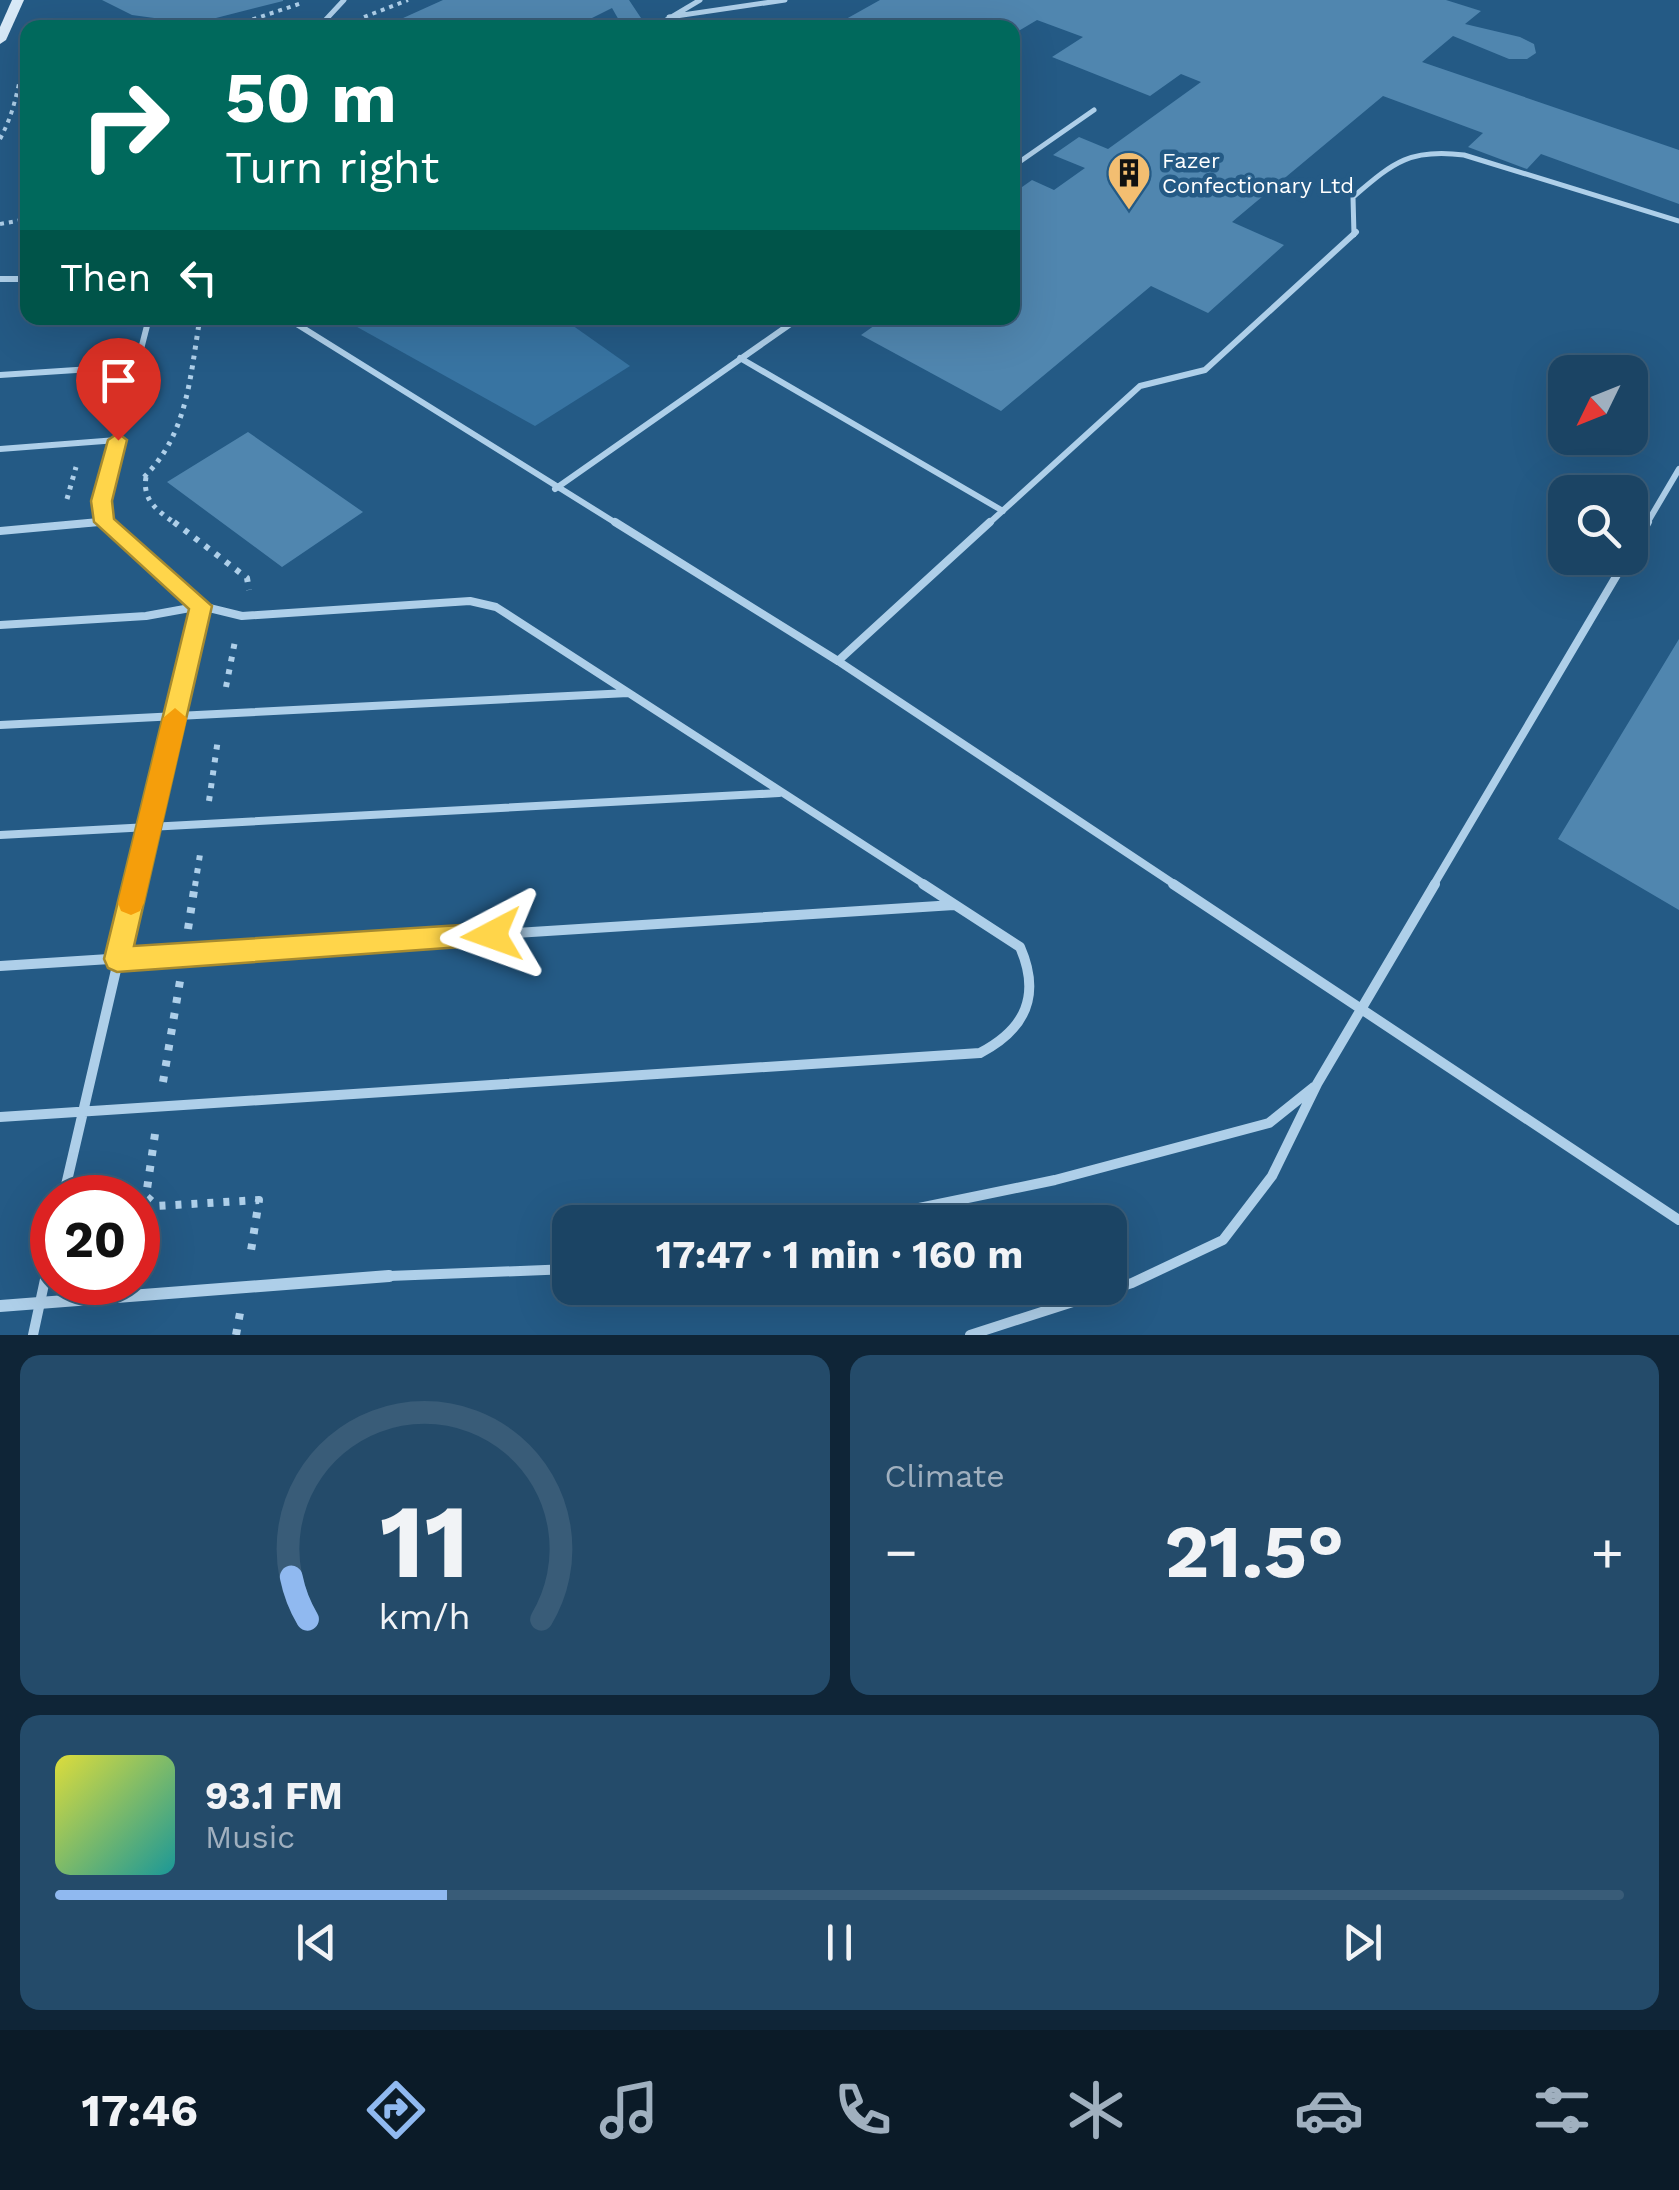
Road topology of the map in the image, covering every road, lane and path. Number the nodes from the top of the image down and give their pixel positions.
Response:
1 (18, 0) edge
2 (308, 0) edge
3 (344, 0) edge
4 (408, 0) edge
5 (700, 0) edge
6 (784, 0) edge
7 (670, 17) junction
8 (261, 20) edge
9 (325, 20) edge
10 (355, 20) edge
11 (665, 20) edge
12 (0, 40) edge
13 (20, 74) edge
14 (1094, 110) dead end
15 (0, 139) edge
16 (1020, 161) edge
17 (1679, 221) edge
18 (148, 325) edge
19 (199, 325) edge
20 (298, 325) edge
21 (788, 325) edge
22 (740, 358) junction
23 (137, 366) junction
24 (0, 375) edge
25 (118, 440) junction
26 (0, 449) edge
27 (1679, 469) edge
28 (106, 481) junction
29 (72, 484) dead end
30 (556, 488) junction
31 (1002, 511) junction
32 (104, 522) junction
33 (1648, 522) edge
34 (0, 532) edge
35 (1617, 575) edge
36 (201, 606) junction
37 (0, 625) edge
38 (838, 660) junction
39 (628, 693) junction
40 (175, 717) junction
41 (0, 725) edge
42 (782, 792) junction
43 (149, 825) junction
44 (0, 835) edge
45 (955, 905) junction
46 (117, 959) junction
47 (0, 966) edge
48 (1366, 1008) junction
49 (1318, 1084) junction
50 (82, 1112) junction
51 (0, 1117) edge
52 (68, 1175) edge
53 (934, 1205) edge
54 (1679, 1220) edge
55 (552, 1271) edge
56 (389, 1276) joint
57 (160, 1294) edge
58 (30, 1304) edge
59 (40, 1305) edge
60 (0, 1306) edge
61 (33, 1335) edge
62 (970, 1335) edge

1 - 12 main road
2 - 8 path
3 - 9 lane
4 - 10 path
5 - 7 lane
6 - 7 lane
7 - 11 lane
13 - 15 path
14 - 16 lane
17 - 31 lane
18 - 23 lane
19 - 28 path
20 - 30 lane
21 - 22 lane
22 - 30 lane
22 - 31 lane
23 - 24 lane
23 - 25 lane
25 - 26 lane
25 - 28 lane
27 - 33 lane
28 - 29 path
28 - 32 lane
30 - 38 lane
31 - 38 lane
32 - 34 lane
32 - 36 lane
35 - 48 lane
36 - 37 lane
36 - 39 lane
36 - 40 lane
38 - 48 lane
39 - 40 lane
39 - 42 lane
40 - 41 lane
40 - 43 lane
42 - 43 lane
42 - 45 lane
43 - 44 lane
43 - 46 lane
45 - 46 lane
45 - 50 lane
46 - 47 lane
46 - 50 lane
48 - 49 lane
48 - 54 lane
49 - 53 lane
49 - 62 lane
50 - 51 lane
50 - 52 lane
55 - 56 lane
56 - 57 street
58 - 60 street
59 - 61 lane

